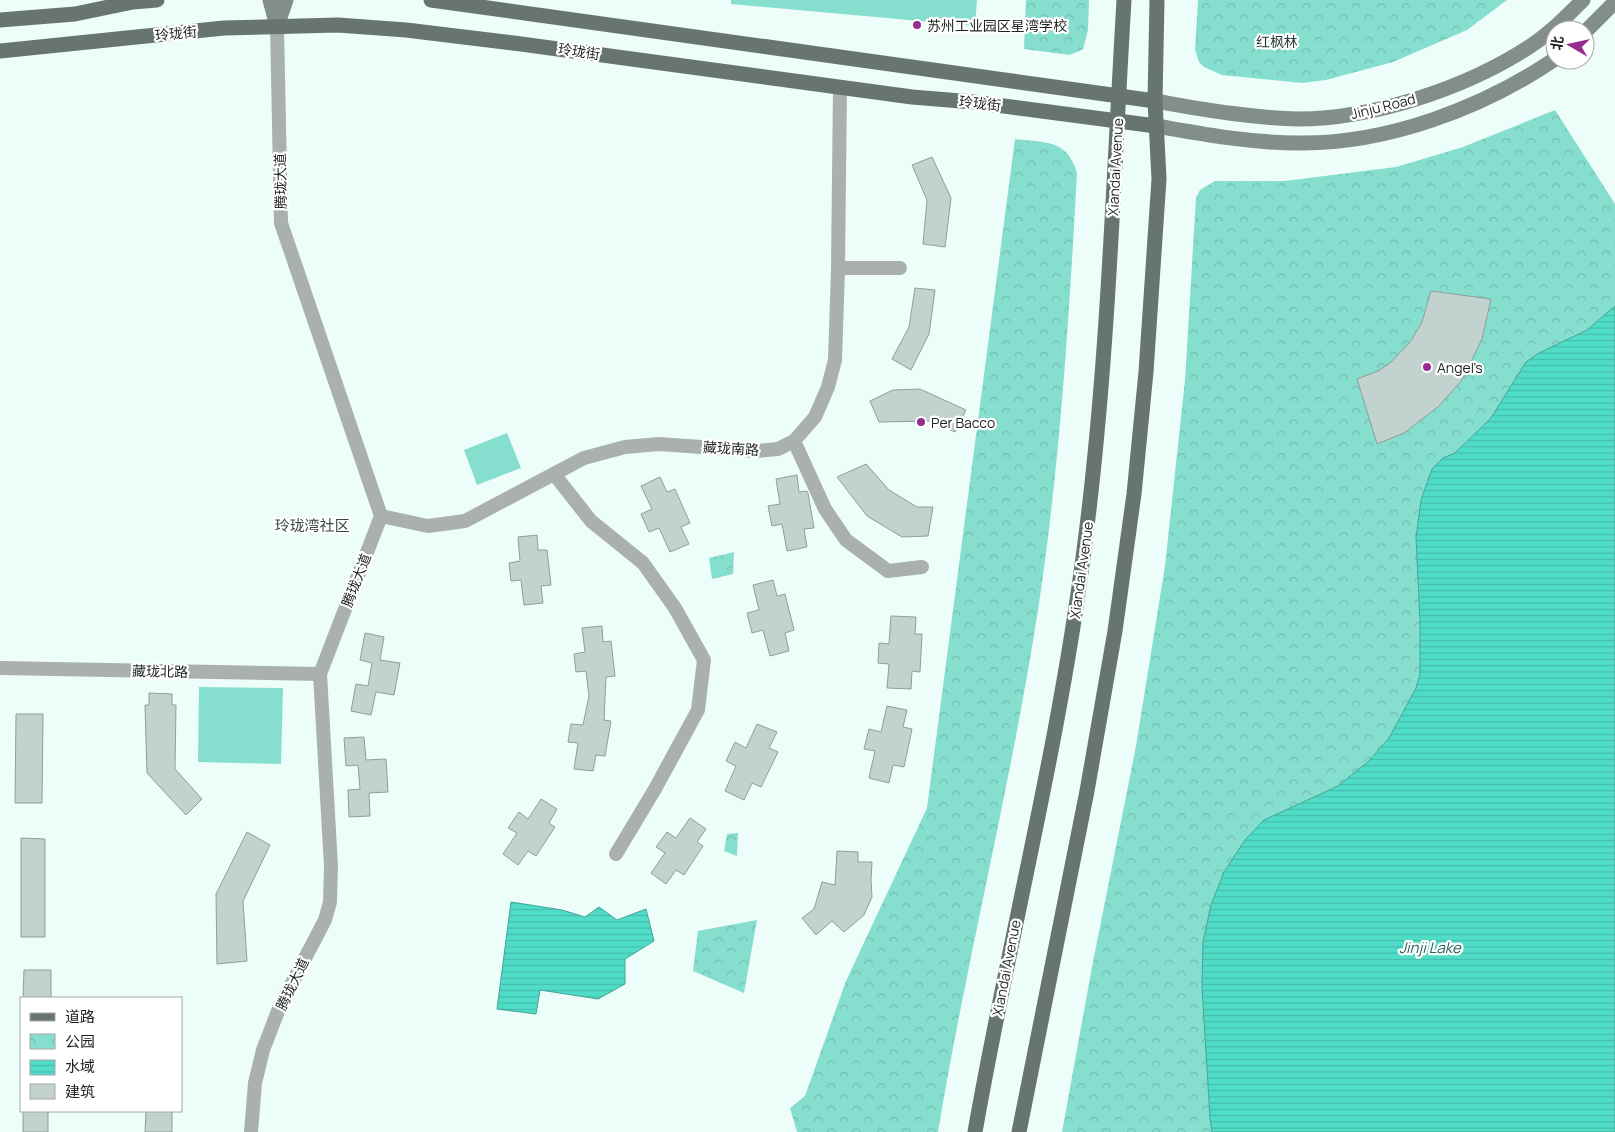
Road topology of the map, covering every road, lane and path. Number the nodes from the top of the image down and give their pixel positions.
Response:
1 (157, 0) edge
2 (270, 0) edge
3 (286, 0) edge
4 (430, 0) edge
5 (1124, 0) edge
6 (1157, 0) edge
7 (1583, 0) edge
8 (1615, 2) edge
9 (0, 20) edge
10 (1595, 22) edge
11 (277, 26) junction
12 (0, 51) edge
13 (1545, 65) edge
14 (840, 87) junction
15 (1118, 95) junction
16 (1154, 101) junction
17 (1118, 120) junction
18 (1156, 126) junction
19 (838, 268) junction
20 (900, 268) dead end
21 (794, 441) junction
22 (554, 474) junction
23 (381, 516) junction
24 (922, 567) dead end
25 (0, 668) edge
26 (320, 674) junction
27 (616, 854) dead end
28 (251, 1132) edge
29 (975, 1132) edge
30 (1019, 1132) edge

1 - 9 main road
2 - 11 main road
3 - 11 main road
4 - 15 main road, 玲珑街
5 - 15 main road, Xiandai Avenue
6 - 16 main road
7 - 16 main road, Jinju Road
8 - 10 main road
11 - 12 main road, 玲珑街
11 - 14 main road, 玲珑街
11 - 23 street, 腾珑大道
13 - 18 main road, Jinju Road
14 - 17 main road, 玲珑街
14 - 19 street, 藏珑南路
15 - 16 main road, 玲珑街
15 - 17 main road, Xiandai Avenue
16 - 18 main road
17 - 18 main road, 玲珑街
17 - 29 main road, Xiandai Avenue
18 - 30 main road
19 - 20 street
19 - 21 street, 藏珑南路
21 - 22 street, 藏珑南路
21 - 24 street
22 - 23 street, 藏珑南路
22 - 27 street
23 - 26 street, 腾珑大道
25 - 26 street, 藏珑北路
26 - 28 street, 腾珑大道

